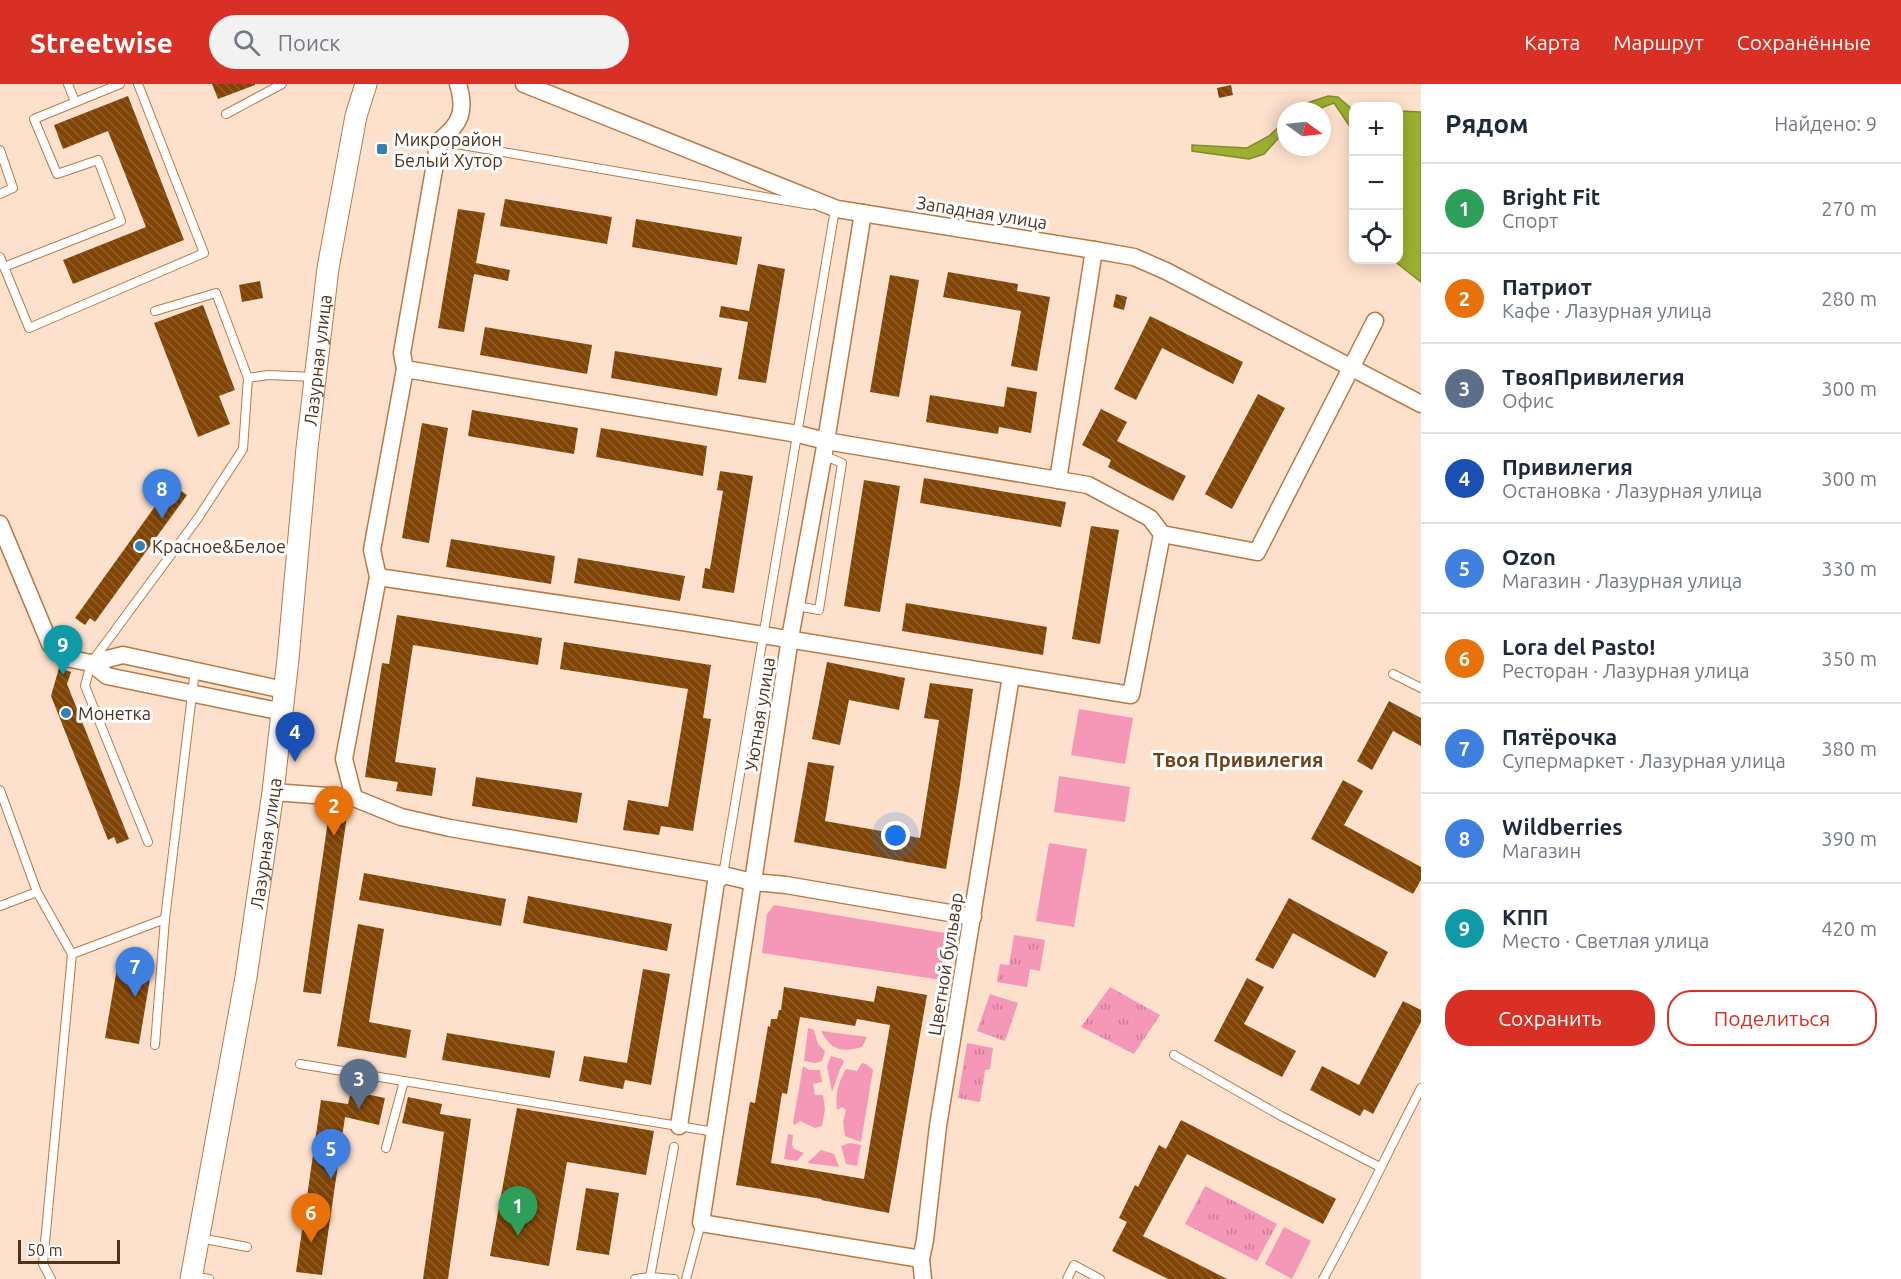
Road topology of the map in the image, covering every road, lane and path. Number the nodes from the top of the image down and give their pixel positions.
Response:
1 (68, 84) edge
2 (120, 84) edge
3 (138, 84) edge
4 (282, 84) edge
5 (366, 84) edge
6 (458, 84) edge
7 (524, 84) edge
8 (544, 87) edge
9 (75, 102) junction
10 (226, 114) dead end
11 (439, 141) junction
12 (0, 150) edge
13 (0, 194) edge
14 (837, 209) junction
15 (863, 213) junction
16 (1095, 250) junction
17 (0, 257) edge
18 (4, 267) junction
19 (155, 311) dead end
20 (1375, 321) dead end
21 (1351, 367) junction
22 (405, 369) junction
23 (248, 378) junction
24 (315, 378) junction
25 (1421, 404) edge
26 (798, 434) junction
27 (825, 448) junction
28 (1058, 480) junction
29 (0, 524) edge
30 (1162, 534) junction
31 (4, 544) edge
32 (378, 577) junction
33 (796, 606) junction
34 (764, 635) junction
35 (790, 639) junction
36 (91, 663) junction
37 (195, 670) junction
38 (1393, 674) dead end
39 (1011, 676) junction
40 (1421, 688) edge
41 (284, 690) junction
42 (191, 695) junction
43 (282, 712) junction
44 (0, 790) edge
45 (273, 792) junction
46 (354, 798) junction
47 (148, 842) dead end
48 (723, 875) junction
49 (753, 882) junction
50 (37, 892) junction
51 (0, 906) edge
52 (973, 917) junction
53 (165, 919) junction
54 (72, 954) junction
55 (155, 1045) dead end
56 (1174, 1055) dead end
57 (300, 1064) dead end
58 (404, 1081) junction
59 (1421, 1088) edge
60 (679, 1126) junction
61 (716, 1132) junction
62 (674, 1147) dead end
63 (386, 1148) dead end
64 (1380, 1167) junction
65 (701, 1223) junction
66 (200, 1238) junction
67 (247, 1247) dead end
68 (921, 1259) junction
69 (650, 1277) junction
70 (197, 1278) edge
71 (51, 1279) edge
72 (635, 1279) edge
73 (674, 1279) edge
74 (686, 1279) edge
75 (923, 1279) edge
76 (1067, 1279) edge
77 (1100, 1279) edge
78 (1324, 1279) edge

1 - 9 lane
2 - 9 lane
3 - 18 lane
4 - 10 lane
5 - 24 street, Лазурная улица
6 - 11 street
7 - 8 street, Западная улица
8 - 14 street, Западная улица
9 - 18 lane
11 - 14 lane
11 - 22 street
12 - 13 lane
14 - 15 street, Западная улица
14 - 26 lane
15 - 16 street, Западная улица
15 - 27 street, Уютная улица
16 - 21 street, Западная улица
16 - 28 street
17 - 18 lane
19 - 23 lane
20 - 21 street
21 - 25 street, Западная улица
21 - 30 street
22 - 26 street
22 - 32 street
23 - 24 lane
23 - 36 lane
24 - 41 street, Лазурная улица
26 - 27 street
26 - 34 lane
27 - 28 street
27 - 33 street, Уютная улица
27 - 33 lane
28 - 30 street
29 - 31 street
30 - 39 street
31 - 36 street
32 - 34 street
32 - 46 street
33 - 35 street, Уютная улица
34 - 35 street
34 - 48 lane
35 - 39 street
35 - 49 street, Уютная улица
36 - 37 street
36 - 42 street
36 - 47 lane
37 - 41 street
37 - 42 lane
38 - 40 lane
39 - 52 street, Цветной бульвар
41 - 43 street, Лазурная улица
42 - 43 street
42 - 53 lane
43 - 45 street, Лазурная улица
44 - 50 lane
45 - 46 street
45 - 66 street, Лазурная улица
46 - 48 street
48 - 49 street
48 - 60 street
49 - 52 street
49 - 61 street, Уютная улица
50 - 51 lane
50 - 54 lane
52 - 68 street, Цветной бульвар
53 - 54 lane
53 - 55 lane
54 - 71 lane
56 - 64 lane
57 - 58 lane
58 - 60 lane
58 - 63 lane
59 - 64 lane
60 - 61 lane
61 - 65 street, Уютная улица
62 - 69 lane
64 - 78 lane
65 - 68 street
65 - 74 lane
66 - 67 lane
66 - 70 street, Лазурная улица
68 - 75 street, Цветной бульвар
69 - 72 lane
69 - 73 lane
76 - 77 lane

